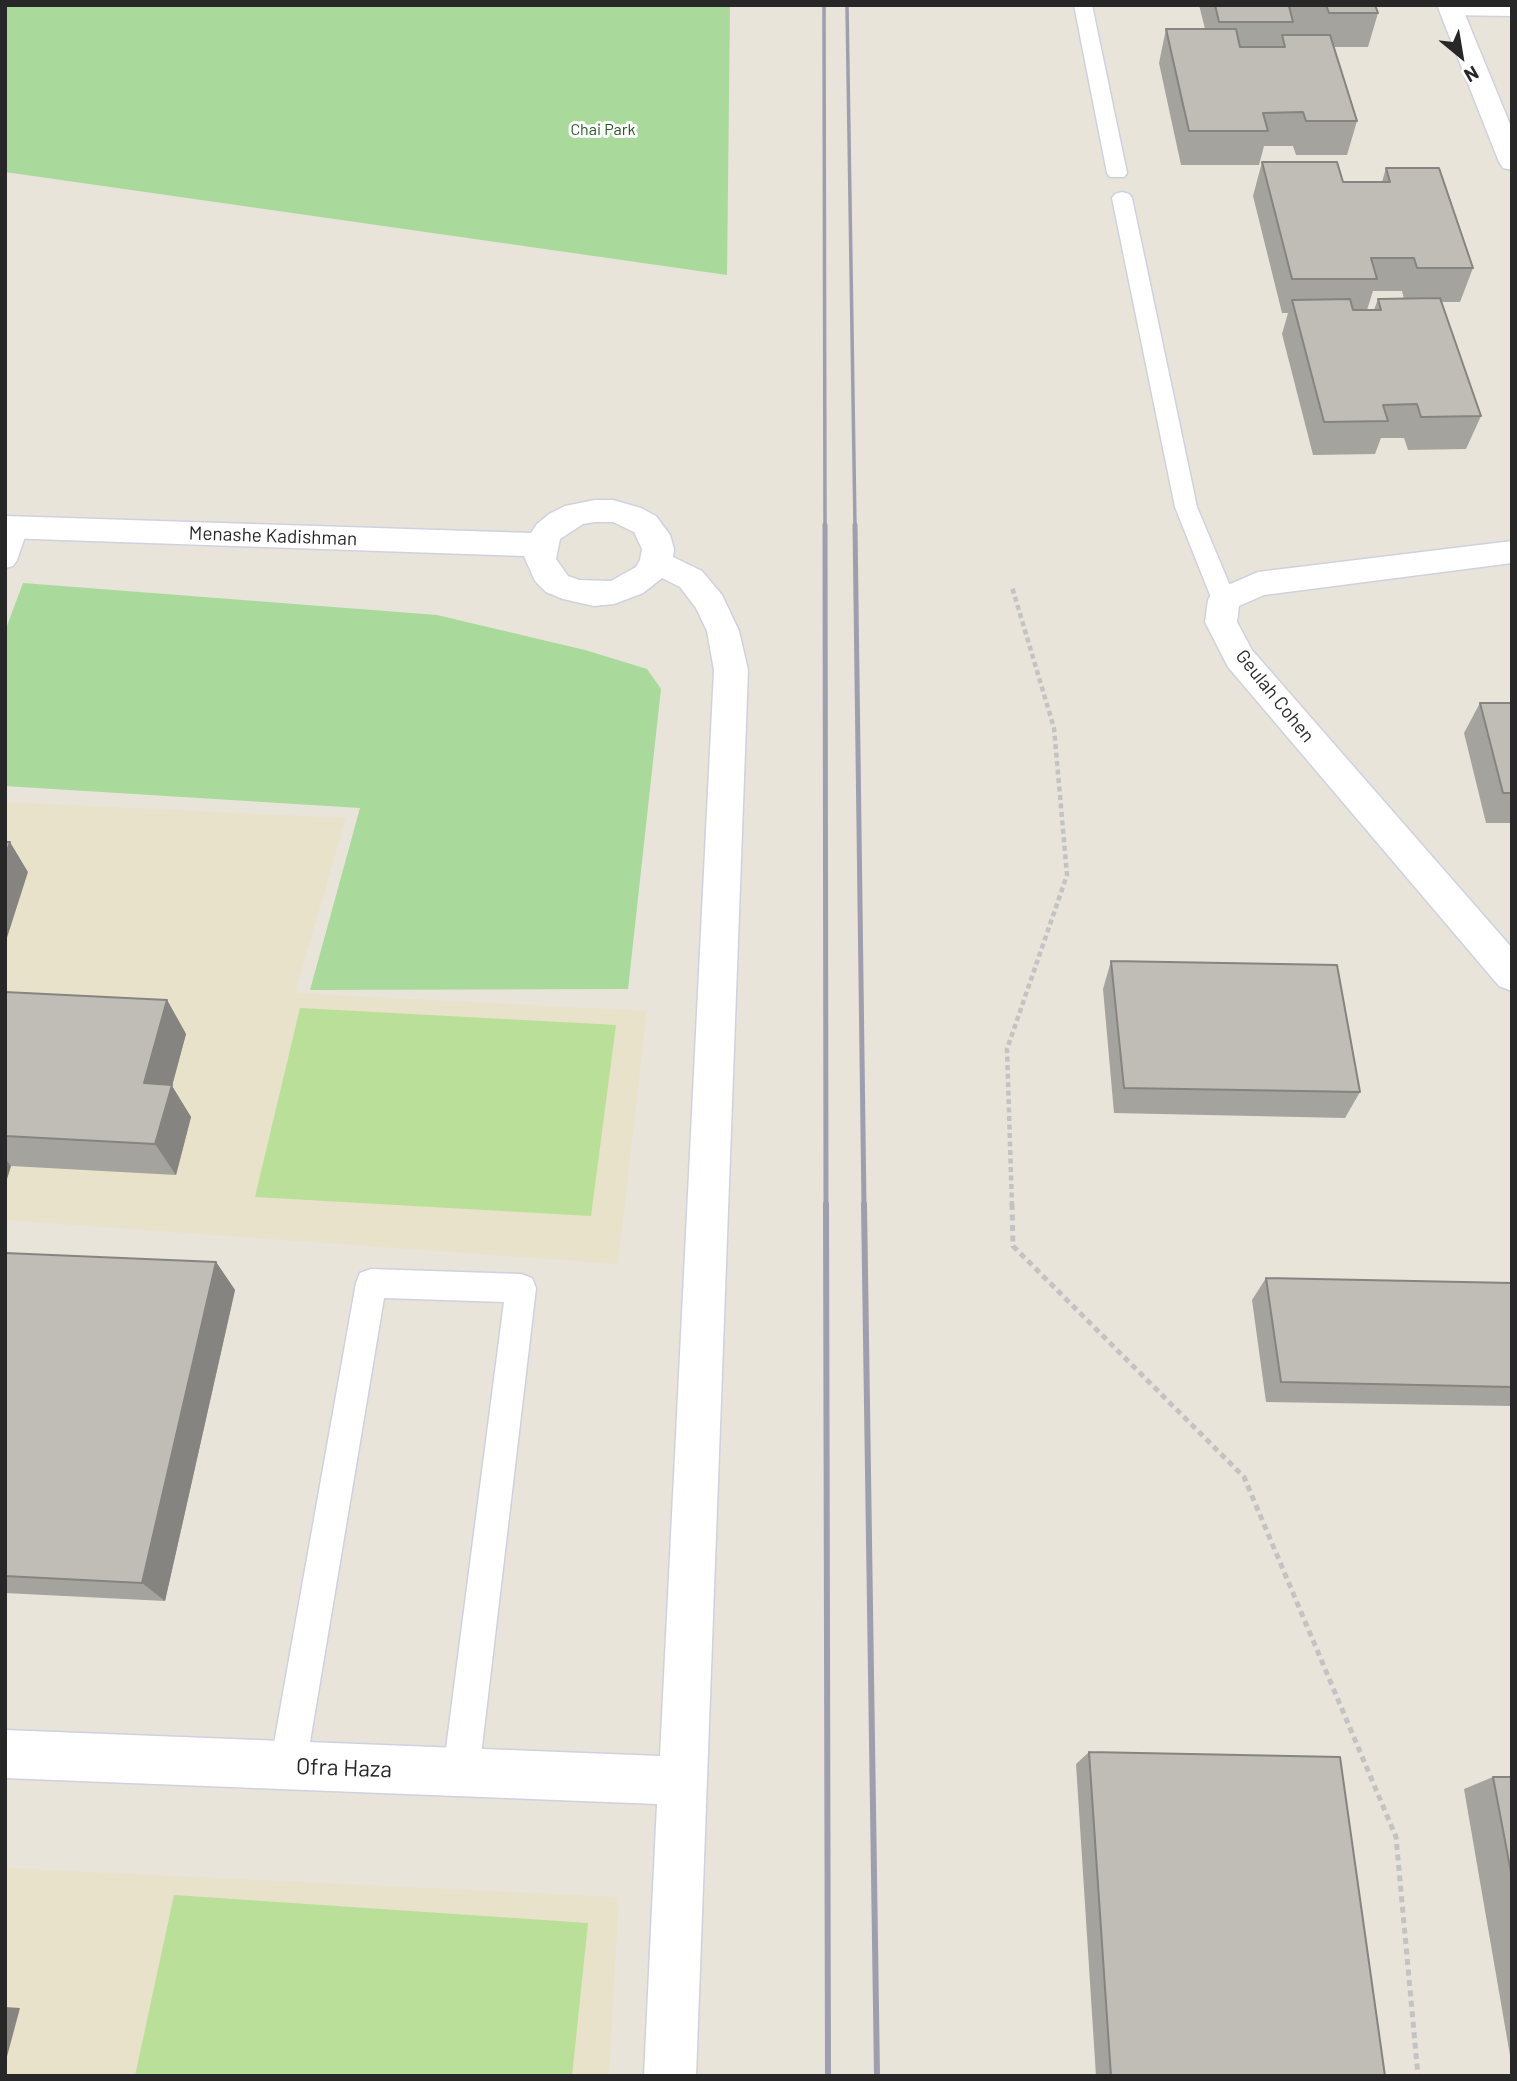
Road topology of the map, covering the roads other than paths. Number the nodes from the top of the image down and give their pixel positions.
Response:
1 (1083, 5) edge
2 (1450, 8) edge
3 (1512, 11) edge
4 (1512, 162) edge
5 (1117, 173) dead end
6 (1122, 198) dead end
7 (11, 527) edge
8 (541, 545) junction
9 (1512, 552) edge
10 (5, 560) edge
11 (656, 562) junction
12 (1224, 600) junction
13 (1512, 975) edge
14 (5, 1754) edge
15 (288, 1766) junction
16 (461, 1772) junction
17 (683, 1781) junction
18 (670, 2076) edge

1 - 5 lane
2 - 3 lane
2 - 4 street
6 - 12 lane
7 - 8 street, Menashe Kadishman
7 - 10 lane
8 - 11 street
8 - 11 street
9 - 12 street
11 - 17 street
12 - 13 street, Geulah Cohen
14 - 15 street, Ofra Haza
15 - 16 street, Ofra Haza
15 - 16 lane
16 - 17 street, Ofra Haza
17 - 18 street

